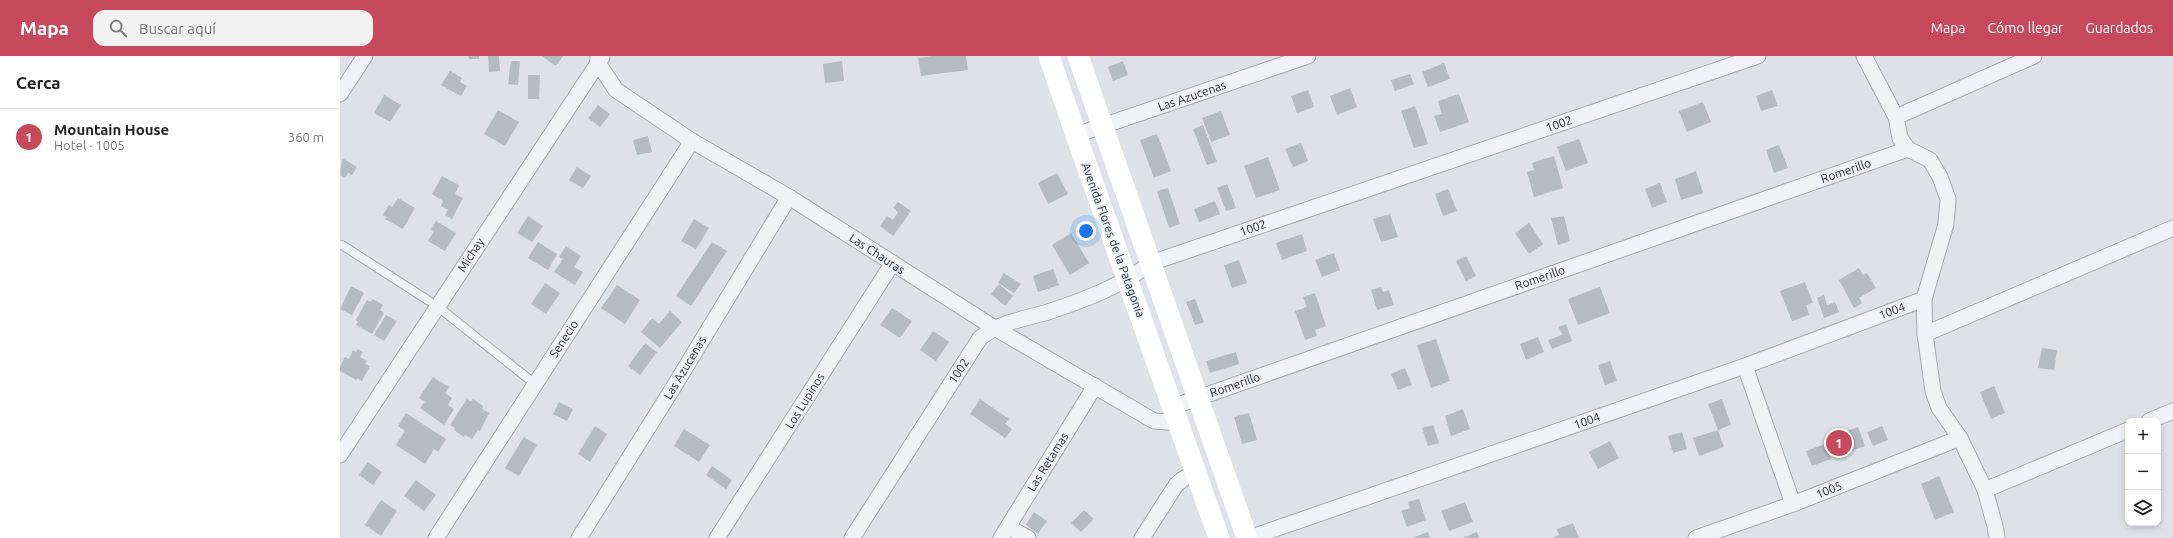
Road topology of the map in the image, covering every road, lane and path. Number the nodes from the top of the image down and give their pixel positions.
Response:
1 (365, 56) edge
2 (1050, 56) edge
3 (1078, 56) edge
4 (1308, 56) edge
5 (1758, 56) edge
6 (1864, 56) edge
7 (2034, 56) edge
8 (599, 58) edge
9 (340, 94) edge
10 (1896, 116) junction
11 (1102, 126) junction
12 (1076, 136) junction
13 (692, 141) junction
14 (1908, 150) junction
15 (789, 197) junction
16 (2173, 228) edge
17 (342, 245) dead end
18 (1151, 263) junction
19 (892, 264) junction
20 (1128, 280) junction
21 (1924, 300) junction
22 (438, 306) junction
23 (993, 327) junction
24 (1925, 334) junction
25 (1745, 366) junction
26 (535, 384) junction
27 (1095, 386) junction
28 (1198, 398) junction
29 (2173, 411) edge
30 (1175, 415) junction
31 (2156, 418) edge
32 (2125, 431) edge
33 (1960, 438) junction
34 (340, 455) edge
35 (1196, 472) junction
36 (1985, 490) junction
37 (1793, 504) junction
38 (1005, 532) edge
39 (436, 538) edge
40 (579, 538) edge
41 (717, 538) edge
42 (852, 538) edge
43 (1028, 538) edge
44 (1142, 538) edge
45 (1220, 538) edge
46 (1248, 538) edge
47 (1696, 538) edge
48 (1997, 538) edge

1 - 9 street
2 - 12 street, Avenida Flores de la Patagonia
3 - 11 street
4 - 11 street, Las Azucenas
5 - 18 street, 1002
6 - 10 street
7 - 10 street
8 - 13 street, Las Chauras
8 - 22 street, Michay
10 - 14 street
11 - 12 street, Las Azucenas
11 - 18 street
12 - 20 street, Avenida Flores de la Patagonia
13 - 15 street, Las Chauras
13 - 26 street, Senecio
14 - 21 street
14 - 28 street, Romerillo
15 - 19 street, Las Chauras
15 - 40 street, Las Azucenas
16 - 24 street
17 - 22 lane
18 - 20 street, 1002
18 - 28 street
19 - 23 street, Las Chauras
19 - 41 street, Los Lupinos
20 - 23 street, 1002
20 - 30 street, Avenida Flores de la Patagonia
21 - 24 street
21 - 25 street, 1004
22 - 26 lane
22 - 34 street, Michay
23 - 27 street, Las Chauras
23 - 42 street, 1002
24 - 33 street
25 - 37 street
25 - 46 street, 1004
26 - 39 street, Senecio
27 - 30 street, Las Chauras
27 - 38 street, Las Retamas
28 - 30 street, Romerillo
28 - 46 street
29 - 31 street
30 - 35 street, Avenida Flores de la Patagonia
32 - 36 street
33 - 36 street
33 - 37 street, 1005
35 - 44 street
35 - 45 street, Avenida Flores de la Patagonia
36 - 48 street
37 - 47 street, 1005
38 - 43 street

